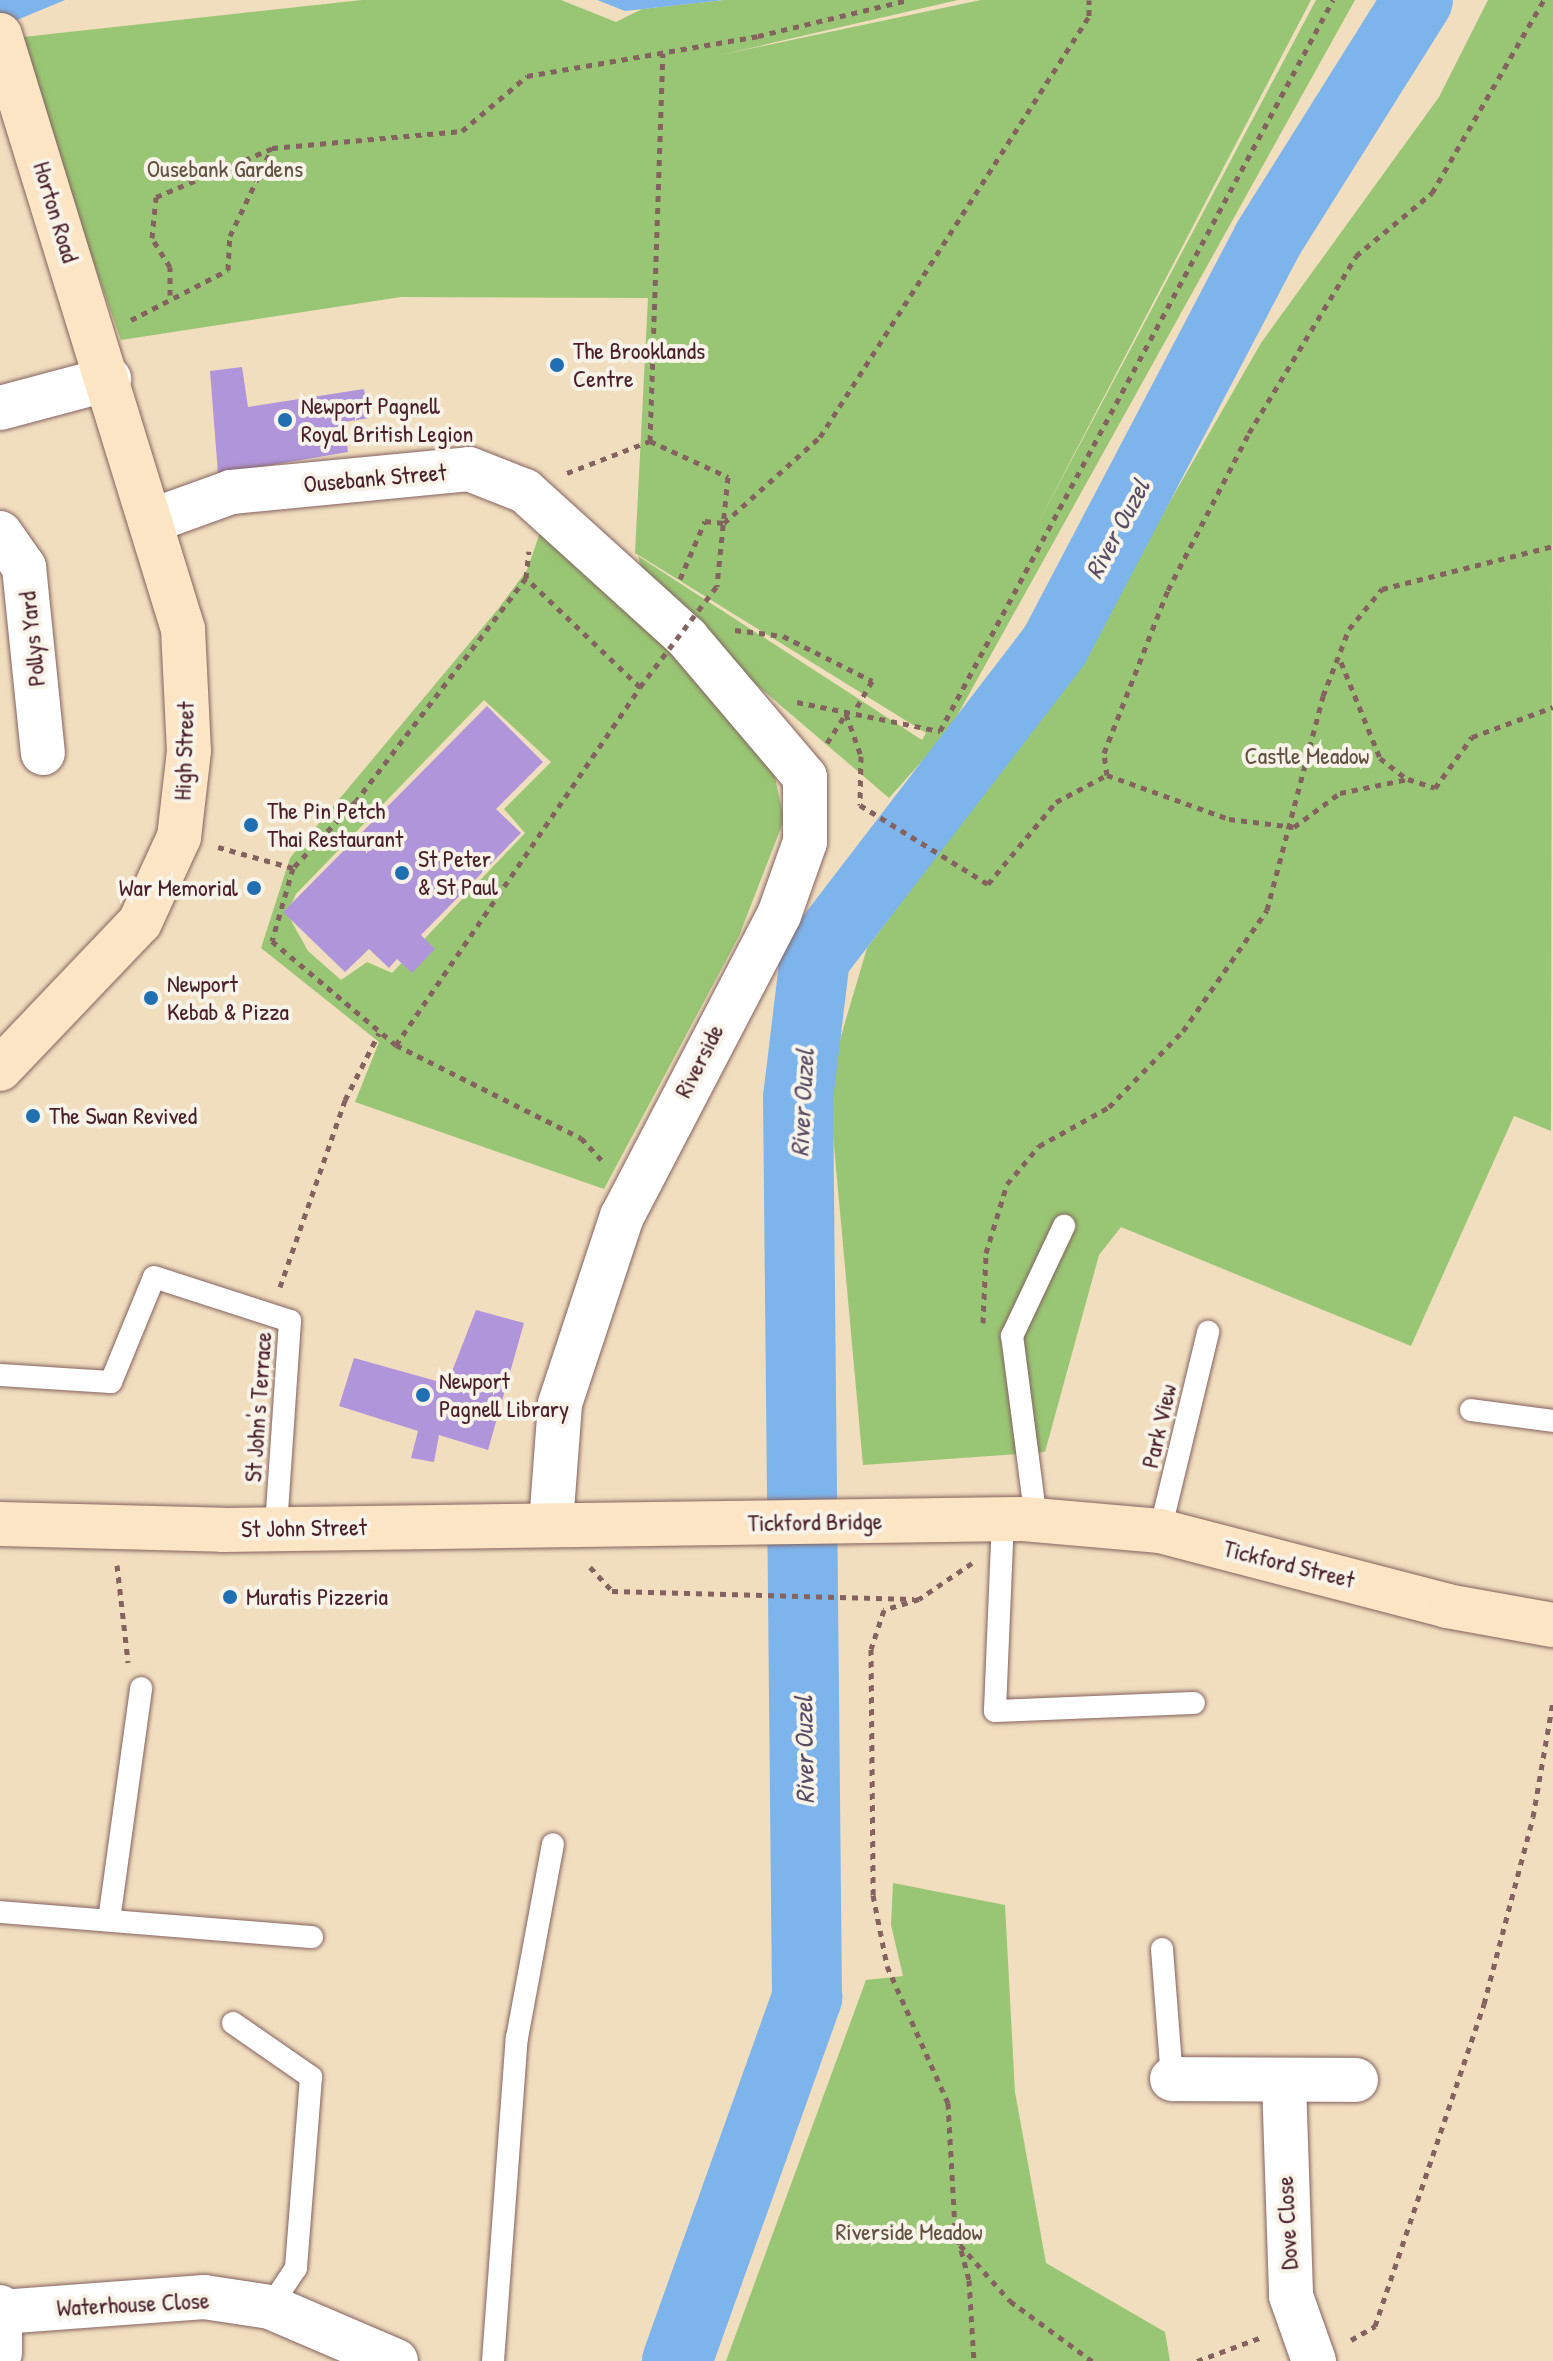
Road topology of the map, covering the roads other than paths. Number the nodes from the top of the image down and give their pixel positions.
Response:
1 (2, 40) edge
2 (103, 360) junction
3 (0, 408) edge
4 (151, 521) junction
5 (0, 533) edge
6 (43, 753) dead end
7 (805, 777) joint
8 (0, 1069) edge
9 (1064, 1226) dead end
10 (1208, 1332) dead end
11 (0, 1375) edge
12 (1471, 1410) dead end
13 (1553, 1421) edge
14 (1021, 1519) junction
15 (0, 1524) edge
16 (551, 1525) junction
17 (608, 1526) joint
18 (276, 1529) junction
19 (1160, 1531) junction
20 (1553, 1625) edge
21 (141, 1688) road end
22 (1194, 1703) dead end
23 (553, 1844) dead end
24 (0, 1912) edge
25 (109, 1920) junction
26 (312, 1937) dead end
27 (1162, 1949) dead end
28 (233, 2023) dead end
29 (1172, 2079) joint
30 (1356, 2080) dead end
31 (1284, 2082) junction
32 (270, 2307) junction
33 (0, 2310) edge
34 (1318, 2344) edge
35 (0, 2353) edge
36 (396, 2361) edge
37 (493, 2361) edge

1 - 2 main road, Horton Road
2 - 3 street
2 - 4 main road, High Street
4 - 7 street, Ousebank Street
4 - 8 main road, High Street
5 - 6 street, Pollys Yard
7 - 16 street, Riverside
9 - 14 lane
10 - 19 lane, Park View
11 - 18 lane, St John's Terrace
12 - 13 lane
14 - 17 main road, Tickford Bridge
14 - 19 main road, Tickford Street
14 - 22 lane
15 - 18 main road, St John Street
16 - 17 main road, St John Street
16 - 18 main road, St John Street
19 - 20 main road, Tickford Street
21 - 25 lane
23 - 37 lane
24 - 25 lane
25 - 26 lane
27 - 29 lane
28 - 32 lane
29 - 31 street
30 - 31 street
31 - 34 street, Dove Close
32 - 33 street, Waterhouse Close
32 - 36 street, Waterhouse Close
33 - 35 street

